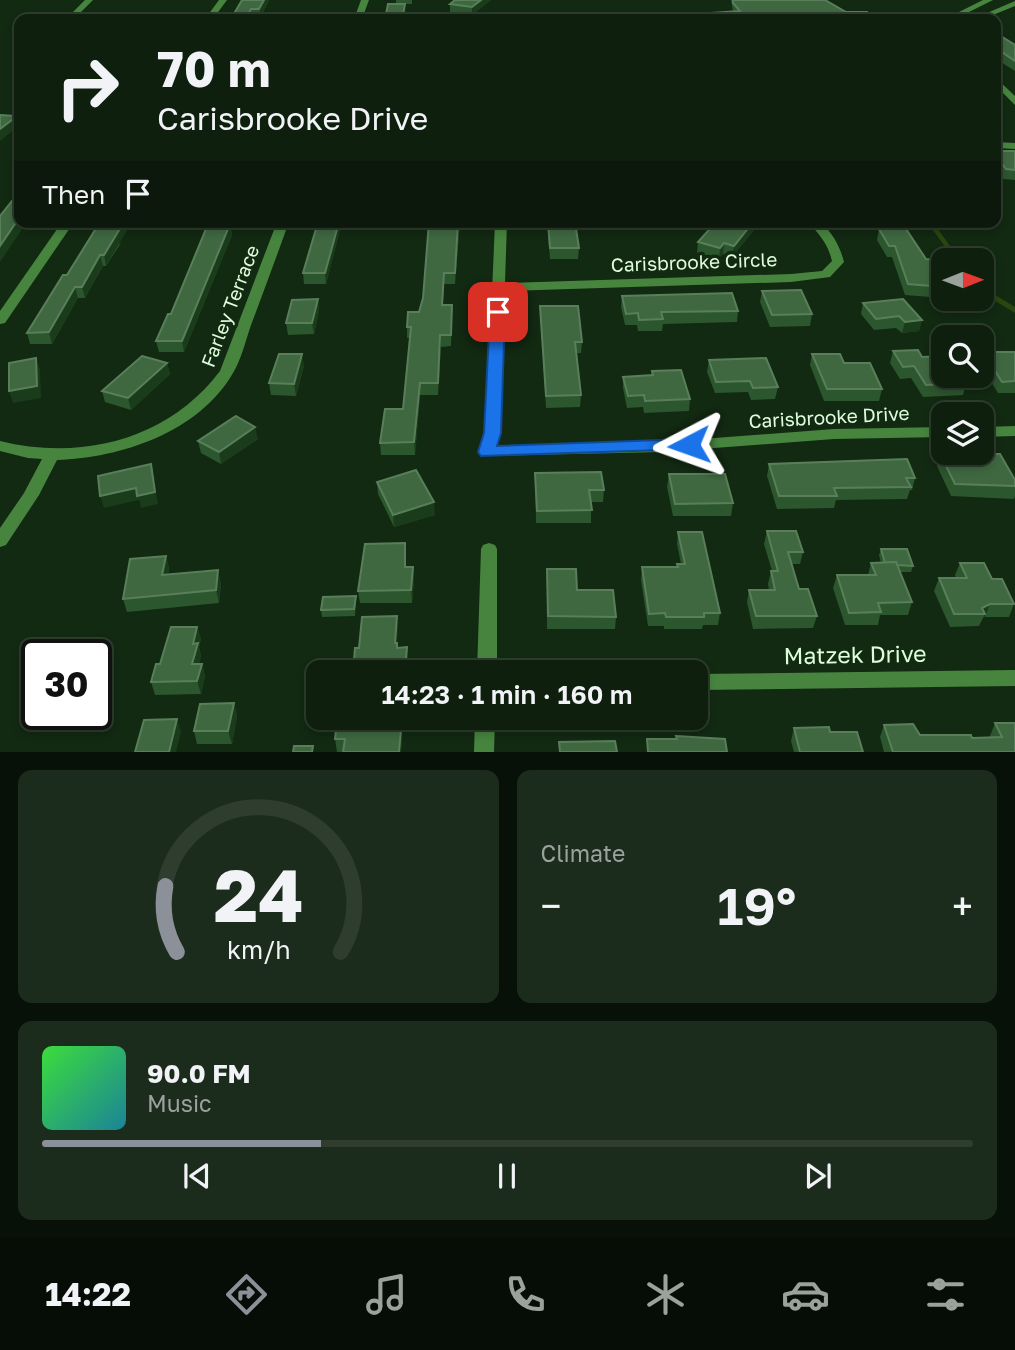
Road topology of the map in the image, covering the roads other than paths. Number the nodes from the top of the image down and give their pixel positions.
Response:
1 (89, 0) edge
2 (989, 0) edge
3 (1015, 3) edge
4 (75, 14) edge
5 (960, 14) edge
6 (989, 14) edge
7 (1001, 87) edge
8 (1015, 102) edge
9 (64, 228) edge
10 (281, 228) edge
11 (501, 228) edge
12 (820, 228) edge
13 (499, 287) junction
14 (0, 320) edge
15 (931, 432) edge
16 (994, 432) edge
17 (1015, 432) edge
18 (0, 446) edge
19 (52, 454) junction
20 (0, 541) edge
21 (489, 549) dead end
22 (487, 660) edge
23 (1015, 678) edge
24 (708, 682) edge
25 (485, 730) edge
26 (484, 751) edge

1 - 4 street
2 - 5 street
3 - 6 street
7 - 8 street
9 - 14 street
10 - 19 street, Farley Terrace
11 - 13 street, Carisbrooke Drive
12 - 13 street, Carisbrooke Circle
13 - 15 street, Carisbrooke Drive
16 - 17 street
18 - 19 street, Farley Terrace
19 - 20 street
21 - 22 street
23 - 24 street, Matzek Drive
25 - 26 street

